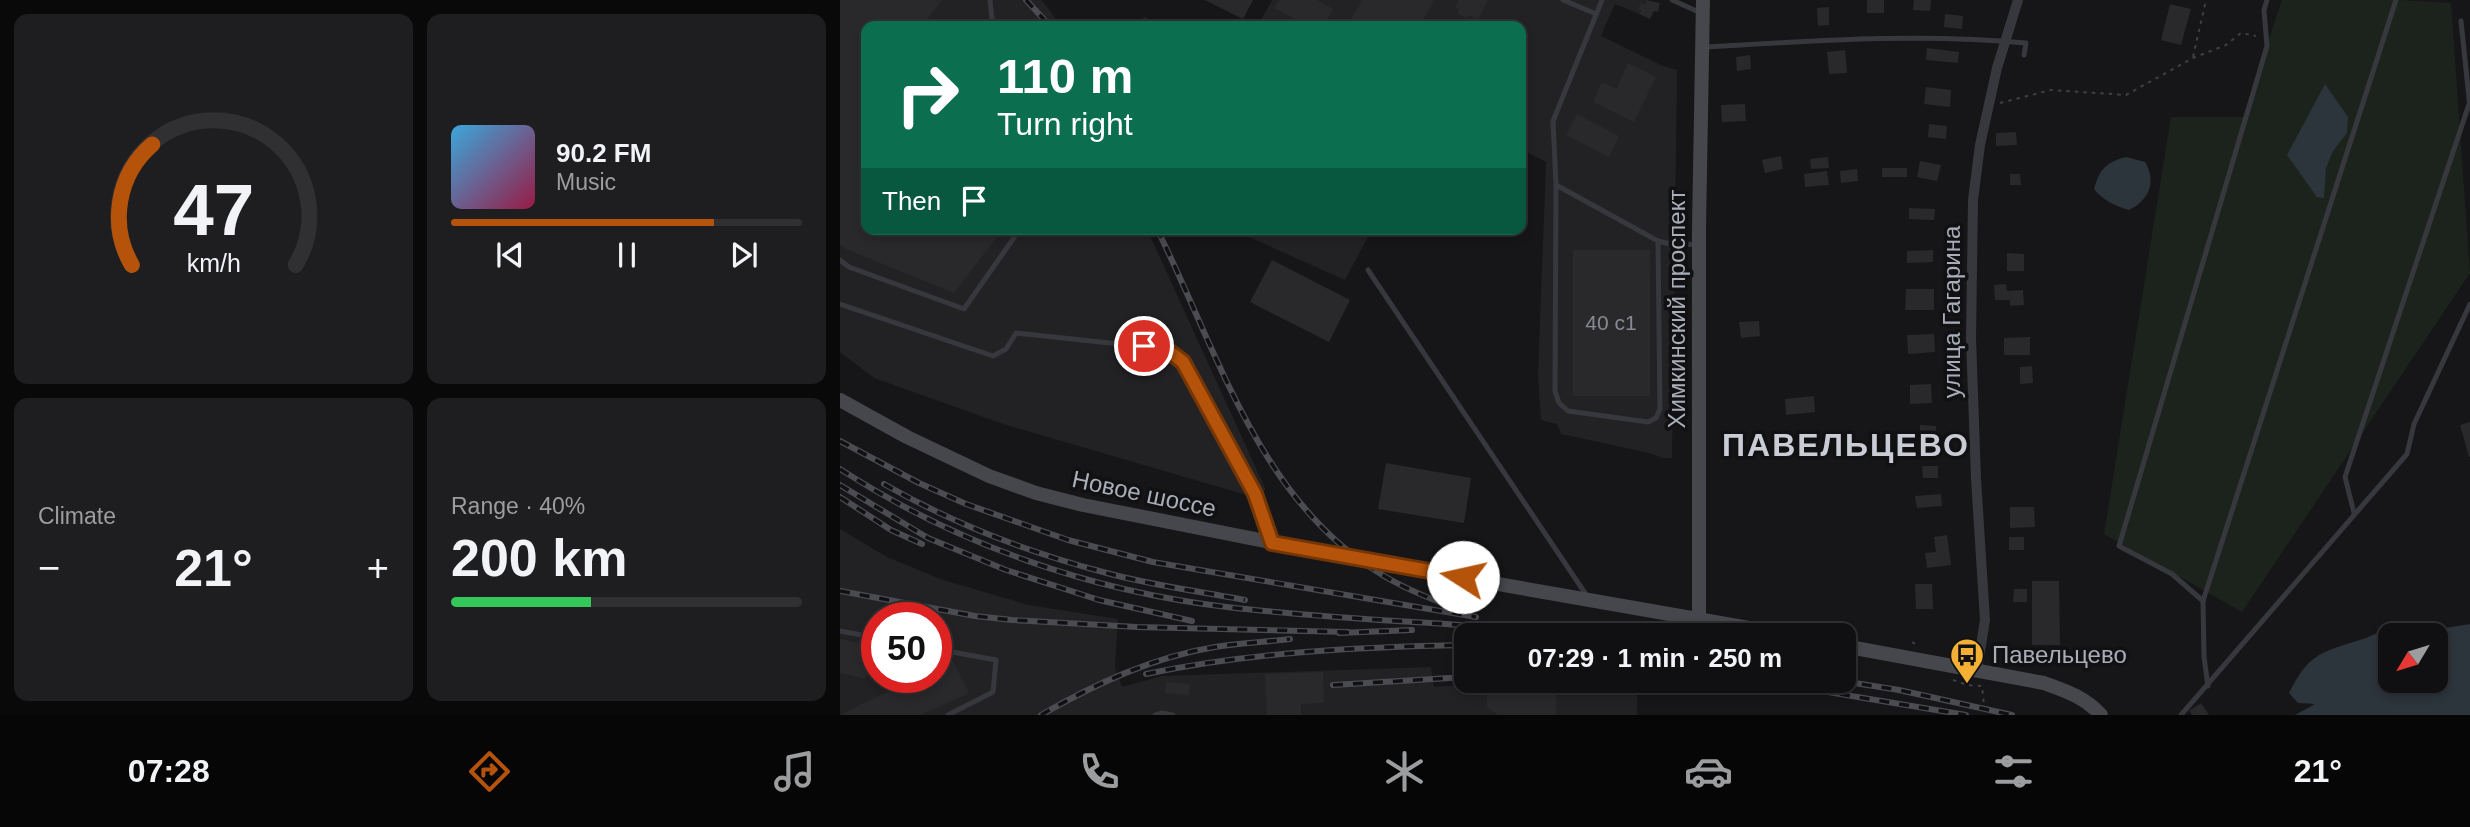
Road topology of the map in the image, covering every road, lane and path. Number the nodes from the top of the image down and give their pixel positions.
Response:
1 (990, 0) edge
2 (1563, 0) edge
3 (1602, 0) edge
4 (1672, 0) edge
5 (2018, 0) edge
6 (2206, 0) edge
7 (2267, 0) edge
8 (2396, 0) edge
9 (1703, 7) edge
10 (1596, 14) junction
11 (994, 21) edge
12 (2461, 22) dead end
13 (2005, 41) junction
14 (2267, 46) junction
15 (1702, 47) junction
16 (2024, 55) dead end
17 (2193, 58) junction
18 (2469, 104) edge
19 (1989, 106) junction
20 (2470, 111) edge
21 (1556, 185) junction
22 (1016, 235) edge
23 (1658, 241) junction
24 (1699, 244) junction
25 (840, 260) edge
26 (1368, 270) dead end
27 (840, 304) edge
28 (2470, 304) edge
29 (840, 400) edge
30 (2354, 513) junction
31 (1272, 543) junction
32 (1590, 599) junction
33 (2203, 601) junction
34 (1699, 618) junction
35 (1725, 623) edge
36 (840, 631) edge
37 (861, 635) edge
38 (1856, 648) edge
39 (952, 652) edge
40 (1977, 670) junction
41 (1966, 685) dead end
42 (2208, 686) junction
43 (948, 715) edge
44 (1155, 715) edge
45 (1173, 715) edge
46 (1985, 715) edge
47 (2101, 715) edge
48 (2181, 715) edge

1 - 11 lane
2 - 10 lane
3 - 10 lane
4 - 9 lane
5 - 13 street, улица Гагарина
6 - 17 path
7 - 14 lane
8 - 33 lane
9 - 15 main road, Химкинский проспект
10 - 21 lane
12 - 18 lane
13 - 15 lane
13 - 16 lane
13 - 19 street, улица Гагарина
14 - 17 path
14 - 33 lane
15 - 24 main road, Химкинский проспект
17 - 19 path
18 - 20 lane
18 - 30 lane
19 - 40 street, улица Гагарина
21 - 23 lane
21 - 23 lane
22 - 25 lane
23 - 24 lane
24 - 34 main road, Химкинский проспект
26 - 32 lane
27 - 31 lane
28 - 30 lane
29 - 31 main road, Новое шоссе
30 - 42 lane
31 - 32 main road, Новое шоссе
32 - 34 main road, Новое шоссе
33 - 42 lane
34 - 35 main road, Новое шоссе
36 - 37 lane
38 - 40 main road
39 - 43 lane
40 - 47 main road
41 - 46 path
42 - 48 lane
44 - 45 lane

